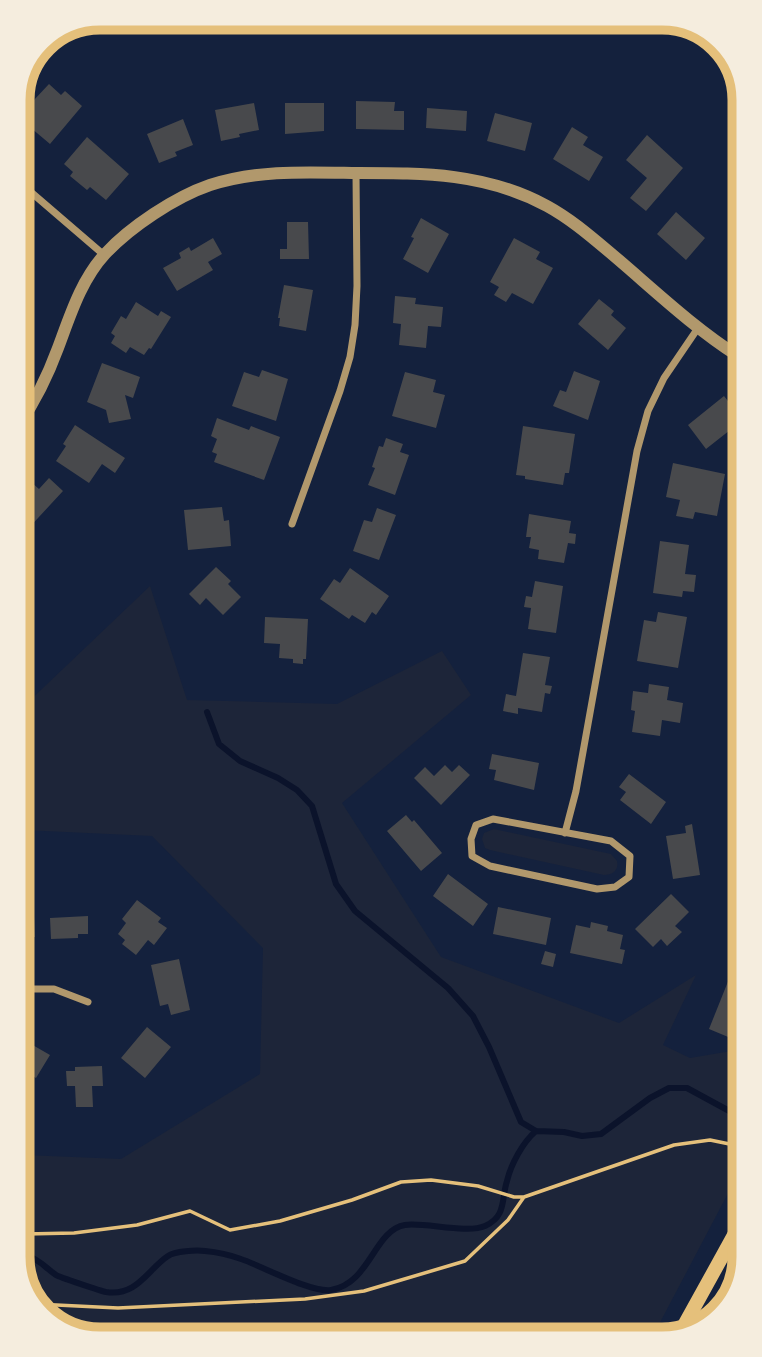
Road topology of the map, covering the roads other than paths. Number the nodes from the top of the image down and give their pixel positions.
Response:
1 (356, 173) junction
2 (30, 191) edge
3 (104, 255) junction
4 (698, 328) junction
5 (732, 352) edge
6 (30, 409) edge
7 (292, 524) dead end
8 (565, 833) junction
9 (30, 989) edge
10 (88, 1002) dead end
11 (732, 1239) edge
12 (685, 1324) edge

1 - 3 street
1 - 4 street
1 - 7 street
2 - 3 street
3 - 6 street
4 - 5 street
4 - 8 street
8 - 8 street
9 - 10 street
11 - 12 main road

